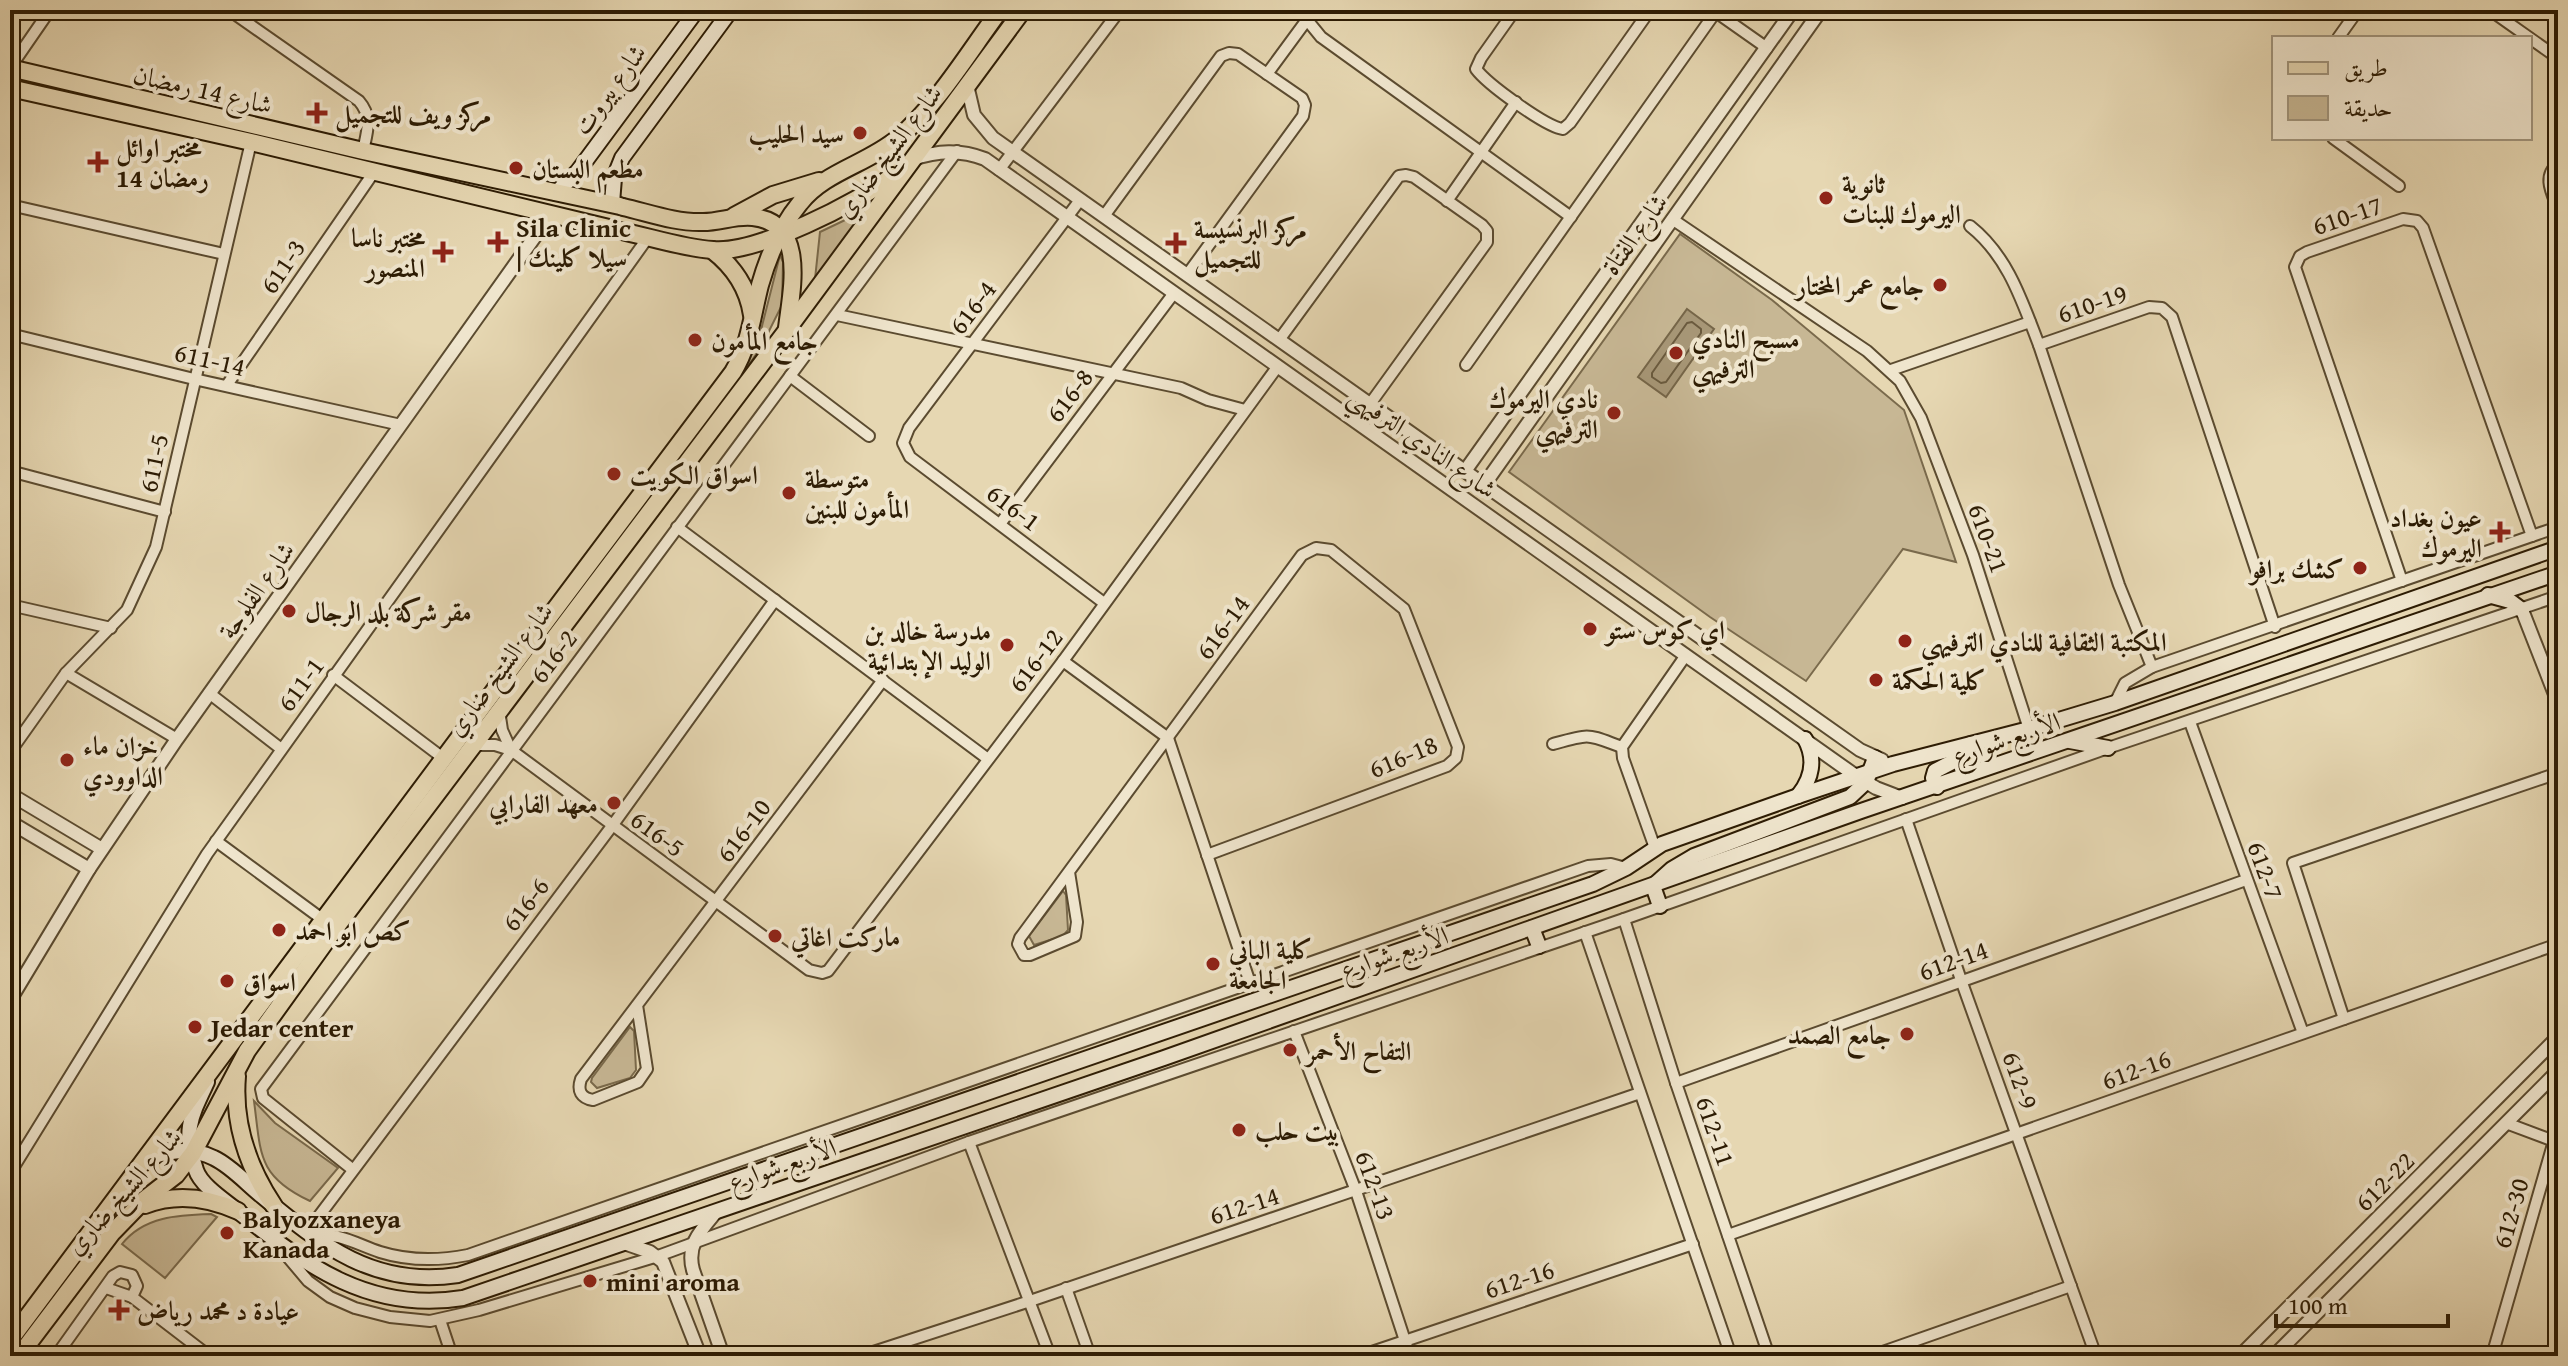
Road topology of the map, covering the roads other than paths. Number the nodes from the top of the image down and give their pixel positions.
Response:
1 (50, 10) edge
2 (229, 10) edge
3 (697, 10) edge
4 (731, 10) edge
5 (1000, 10) edge
6 (1023, 10) edge
7 (1120, 10) edge
8 (1299, 10) edge
9 (1515, 10) edge
10 (1650, 10) edge
11 (1793, 10) edge
12 (1821, 10) edge
13 (2358, 10) edge
14 (2490, 10) edge
15 (1715, 11) edge
16 (1306, 21) junction
17 (2339, 36) edge
18 (2527, 36) edge
19 (2532, 40) edge
20 (1767, 48) junction
21 (2558, 58) edge
22 (10, 68) edge
23 (1267, 74) junction
24 (967, 85) junction
25 (10, 88) edge
26 (633, 98) junction
27 (1516, 102) junction
28 (653, 117) junction
29 (2336, 140) edge
30 (251, 142) junction
31 (363, 151) junction
32 (957, 151) junction
33 (1013, 152) junction
34 (1481, 152) junction
35 (912, 159) junction
36 (2558, 164) edge
37 (999, 170) junction
38 (374, 172) junction
39 (828, 178) junction
40 (2399, 186) dead end
41 (556, 193) junction
42 (1080, 200) junction
43 (1447, 201) junction
44 (10, 205) edge
45 (618, 205) junction
46 (2558, 209) edge
47 (551, 214) junction
48 (1104, 216) junction
49 (1067, 217) junction
50 (1571, 217) junction
51 (731, 218) junction
52 (1672, 219) junction
53 (1970, 226) dead end
54 (782, 233) junction
55 (649, 236) junction
56 (712, 250) junction
57 (224, 254) junction
58 (1187, 275) junction
59 (1174, 293) junction
60 (1592, 294) junction
61 (1609, 307) junction
62 (1241, 313) junction
63 (837, 315) junction
64 (753, 322) junction
65 (2030, 322) junction
66 (1226, 329) junction
67 (787, 330) junction
68 (10, 334) edge
69 (1279, 340) junction
70 (972, 344) junction
71 (2039, 345) junction
72 (1466, 365) dead end
73 (1278, 366) junction
74 (1891, 370) junction
75 (1113, 374) junction
76 (790, 376) junction
77 (194, 379) junction
78 (227, 385) junction
79 (1370, 404) junction
80 (1245, 410) junction
81 (401, 425) junction
82 (869, 436) dead end
83 (903, 443) joint
84 (1469, 466) junction
85 (10, 471) edge
86 (1488, 480) junction
87 (165, 512) junction
88 (1000, 524) junction
89 (677, 527) junction
90 (2558, 527) edge
91 (2532, 536) junction
92 (1316, 548) joint
93 (2558, 548) edge
94 (2558, 573) edge
95 (2402, 581) junction
96 (2487, 595) junction
97 (2558, 596) edge
98 (775, 600) junction
99 (1104, 603) junction
100 (10, 605) edge
101 (2522, 610) junction
102 (2275, 627) junction
103 (111, 628) junction
104 (1686, 655) junction
105 (1063, 661) junction
106 (2152, 667) junction
107 (66, 673) junction
108 (333, 675) junction
109 (883, 680) junction
110 (209, 693) junction
111 (2558, 702) edge
112 (2115, 703) junction
113 (499, 709) junction
114 (2190, 722) junction
115 (2029, 729) junction
116 (1168, 738) junction
117 (177, 739) junction
118 (1805, 739) junction
119 (2070, 741) junction
120 (1553, 744) dead end
121 (1971, 744) junction
122 (472, 745) junction
123 (1622, 747) junction
124 (280, 748) junction
125 (2108, 748) junction
126 (511, 750) junction
127 (10, 752) edge
128 (443, 758) junction
129 (988, 759) junction
130 (1867, 772) junction
131 (2558, 773) edge
132 (1833, 784) junction
133 (1937, 787) junction
134 (10, 794) edge
135 (1798, 796) junction
136 (1902, 798) junction
137 (1841, 802) junction
138 (1906, 819) junction
139 (10, 822) edge
140 (612, 826) junction
141 (216, 841) junction
142 (1655, 848) junction
143 (102, 849) junction
144 (1207, 855) junction
145 (1626, 868) junction
146 (89, 869) junction
147 (1069, 872) junction
148 (2246, 880) junction
149 (1653, 886) junction
150 (716, 903) junction
151 (1660, 906) junction
152 (322, 919) junction
153 (1624, 919) junction
154 (1532, 928) junction
155 (1585, 932) junction
156 (2558, 944) edge
157 (1539, 946) junction
158 (822, 973) joint
159 (1961, 980) junction
160 (1250, 983) junction
161 (10, 1000) edge
162 (637, 1005) junction
163 (2344, 1019) junction
164 (1294, 1031) junction
165 (2303, 1033) junction
166 (1156, 1034) junction
167 (2558, 1037) edge
168 (1164, 1058) junction
169 (238, 1065) junction
170 (2558, 1071) edge
171 (212, 1072) junction
172 (1676, 1083) junction
173 (1640, 1093) junction
174 (2506, 1123) junction
175 (2558, 1127) edge
176 (2018, 1135) junction
177 (2554, 1141) junction
178 (969, 1142) junction
179 (193, 1153) junction
180 (143, 1161) junction
181 (352, 1169) junction
182 (10, 1173) edge
183 (1356, 1191) junction
184 (274, 1206) junction
185 (132, 1211) junction
186 (238, 1211) junction
187 (716, 1212) junction
188 (310, 1234) junction
189 (1728, 1235) junction
190 (277, 1241) junction
191 (624, 1243) junction
192 (693, 1243) junction
193 (1693, 1244) junction
194 (658, 1256) junction
195 (2071, 1286) junction
196 (106, 1288) junction
197 (1066, 1288) junction
198 (132, 1297) junction
199 (1030, 1301) junction
200 (440, 1320) junction
201 (10, 1340) edge
202 (1405, 1340) junction
203 (19, 1356) edge
204 (56, 1356) edge
205 (209, 1356) edge
206 (452, 1356) edge
207 (700, 1356) edge
208 (723, 1356) edge
209 (861, 1356) edge
210 (1050, 1356) edge
211 (1090, 1356) edge
212 (1360, 1356) edge
213 (1410, 1356) edge
214 (1731, 1356) edge
215 (1769, 1356) edge
216 (1871, 1356) edge
217 (2096, 1356) edge
218 (2240, 1356) edge
219 (2274, 1356) edge
220 (2492, 1356) edge

1 - 22 street
2 - 31 street
3 - 26 main road, شارع بيروت
4 - 28 main road, شارع بيروت
5 - 39 main road, شارع الشيخ ضاري
6 - 24 main road, شارع الشيخ ضاري
7 - 33 street
8 - 16 street
9 - 27 street
10 - 27 street
11 - 20 street, شارع الفتاة
12 - 52 street, شارع الفتاة
13 - 17 street
14 - 18 street
15 - 20 street
15 - 50 street
16 - 23 street
16 - 34 street
19 - 21 street
20 - 60 street, شارع الفتاة
22 - 31 main road, شارع 14 رمضان
23 - 48 street
23 - 58 street
24 - 33 street, شارع النادي الترفيهي
24 - 35 main road, شارع الشيخ ضاري
25 - 30 main road, شارع 14 رمضان
26 - 28 main road
26 - 41 main road, شارع بيروت
27 - 34 street
28 - 45 main road, شارع بيروت
29 - 40 street
30 - 38 main road, شارع 14 رمضان
30 - 57 street, 611-5
31 - 41 main road, شارع 14 رمضان
32 - 35 street
32 - 37 street, شارع النادي الترفيهي
32 - 63 street, 616-2
33 - 37 street
33 - 42 street, شارع النادي الترفيهي
34 - 43 street
34 - 50 street
35 - 54 main road, شارع 14 رمضان
35 - 67 main road, شارع الشيخ ضاري
36 - 46 street
37 - 49 street, شارع النادي الترفيهي
38 - 47 main road, شارع 14 رمضان
38 - 78 street, 611-3
39 - 51 main road
39 - 54 main road, شارع الشيخ ضاري
41 - 45 main road, شارع 14 رمضان
42 - 48 street, شارع النادي الترفيهي
42 - 49 street, 616-4
43 - 69 street
43 - 79 street
44 - 57 street
45 - 51 main road, شارع 14 رمضان
47 - 55 main road, شارع 14 رمضان
47 - 81 street, شارع الفلوجة
48 - 58 street, شارع النادي الترفيهي
49 - 59 street, شارع النادي الترفيهي
49 - 70 street, 616-4
50 - 72 street
51 - 54 main road, شارع 14 رمضان
52 - 61 street, شارع الفتاة
52 - 74 street, 610-21
53 - 65 street
54 - 56 main road, شارع 14 رمضان
54 - 64 main road, شارع الشيخ ضاري
54 - 67 main road
55 - 56 main road, شارع 14 رمضان
55 - 108 street, 611-1
56 - 64 main road
57 - 77 street, 611-5
58 - 62 street, شارع النادي الترفيهي
59 - 66 street, شارع النادي الترفيهي
59 - 75 street, 616-8
60 - 61 street
60 - 84 street, شارع الفتاة
61 - 86 street, شارع الفتاة
62 - 66 street
62 - 69 street, شارع النادي الترفيهي
63 - 70 street
63 - 76 street, 616-2
64 - 128 main road, شارع الشيخ ضاري
65 - 71 street
65 - 74 street
66 - 73 street, شارع النادي الترفيهي
67 - 113 main road, شارع الشيخ ضاري
68 - 77 street, 611-14
69 - 79 street, شارع النادي الترفيهي
70 - 75 street
70 - 83 street, 616-4
71 - 102 street, 610-19
71 - 106 street, 610-19
73 - 80 street, 616-12
73 - 104 street, شارع النادي الترفيهي
74 - 115 street, 610-21
75 - 80 street
75 - 88 street, 616-8
76 - 82 street
76 - 89 street, 616-2
77 - 78 street, 611-14
77 - 87 street, 611-5
78 - 81 street, 611-14
79 - 84 street, شارع النادي الترفيهي
80 - 99 street, 616-12
81 - 110 street, شارع الفلوجة
83 - 88 street, 616-1
84 - 86 street, شارع النادي الترفيهي
85 - 87 street
86 - 130 street, شارع النادي الترفيهي
87 - 103 street, 611-5
88 - 99 street, 616-1
89 - 98 street
89 - 126 street, 616-2
90 - 91 street
91 - 95 street
91 - 95 street, 610-17
92 - 116 street, 616-14
92 - 144 street, 616-18
93 - 112 main road, الأربع شوارع
94 - 96 main road, الأربع شوارع
95 - 102 street
96 - 101 main road
96 - 119 main road, الأربع شوارع
97 - 101 street
98 - 109 street
98 - 140 street, 616-6
99 - 105 street, 616-12
100 - 103 street
101 - 111 street
101 - 114 street
102 - 106 street
103 - 107 street, 611-5
104 - 118 street, شارع النادي الترفيهي
104 - 123 street
105 - 116 street
105 - 129 street, 616-12
106 - 112 street
107 - 117 street
107 - 127 street, 611-5
108 - 124 street, 611-1
108 - 128 street
109 - 129 street
109 - 150 street, 616-10
110 - 117 street, شارع الفلوجة
110 - 124 street
112 - 115 main road, الأربع شوارع
113 - 122 main road, شارع الشيخ ضاري
113 - 126 street
114 - 125 street
114 - 148 street, 612-7
115 - 121 main road, الأربع شوارع
116 - 144 street
116 - 147 street, 616-14
117 - 143 street, شارع الفلوجة
118 - 130 street, شارع النادي الترفيهي
118 - 135 main road
119 - 125 main road
119 - 133 main road, الأربع شوارع
120 - 123 street
121 - 130 main road, الأربع شوارع
121 - 133 main road
122 - 126 street
122 - 169 main road, شارع الشيخ ضاري
123 - 142 street
124 - 141 street, 611-1
125 - 138 street
126 - 140 street, 616-5
126 - 181 street, 616-2
128 - 152 main road, شارع الشيخ ضاري
129 - 158 street, 616-12
130 - 132 main road, الأربع شوارع
130 - 136 street, شارع النادي الترفيهي
130 - 137 main road
131 - 163 street, 612-7
132 - 135 main road, الأربع شوارع
132 - 137 main road
133 - 136 main road, الأربع شوارع
134 - 143 street
135 - 142 main road, الأربع شوارع
136 - 149 main road, الأربع شوارع
137 - 149 main road
138 - 151 street
138 - 159 street, 612-9
139 - 146 street
140 - 150 street, 616-5
140 - 181 street, 616-6
141 - 152 street
141 - 182 street, 611-1
142 - 145 main road, الأربع شوارع
143 - 146 street, شارع الفلوجة
144 - 160 street
145 - 160 street
145 - 166 main road, الأربع شوارع
146 - 161 street, شارع الفلوجة
147 - 147 street, 616-14
148 - 159 street, 612-14
148 - 165 street, 612-7
149 - 151 main road
149 - 154 main road, الأربع شوارع
150 - 158 street, 616-5
150 - 162 street, 616-10
151 - 153 street
152 - 171 main road, شارع الشيخ ضاري
153 - 155 street
153 - 172 street, 612-11
154 - 157 main road
154 - 168 main road, الأربع شوارع
155 - 157 street
155 - 173 street
156 - 163 street, 612-16
157 - 164 street
159 - 172 street, 612-14
159 - 176 street, 612-9
160 - 188 street
162 - 162 street, 616-10
163 - 165 street, 612-16
164 - 178 street
164 - 183 street, 612-13
165 - 176 street, 612-16
166 - 168 main road
166 - 188 main road, الأربع شوارع
167 - 218 street, 612-22
168 - 187 main road, الأربع شوارع
169 - 179 main road, شارع الشيخ ضاري
169 - 184 main road
170 - 174 street, 612-22
171 - 179 main road, الأربع شوارع
171 - 180 main road, شارع الشيخ ضاري
172 - 189 street, 612-11
173 - 183 street, 612-14
173 - 193 street
174 - 177 street
174 - 219 street, 612-22
175 - 177 street, 612-30
176 - 189 street, 612-16
176 - 195 street, 612-9
177 - 220 street, 612-30
178 - 192 street
178 - 199 street
179 - 180 main road, الأربع شوارع
179 - 184 main road, الأربع شوارع
179 - 185 main road, شارع الشيخ ضاري
179 - 186 main road, الأربع شوارع
180 - 201 main road, شارع الشيخ ضاري
181 - 188 street, 616-6
183 - 197 street, 612-14
183 - 202 street, 612-13
184 - 188 main road, الأربع شوارع
185 - 186 main road
185 - 203 main road, شارع الشيخ ضاري
186 - 190 main road, الأربع شوارع
187 - 191 main road, الأربع شوارع
187 - 192 street
189 - 215 street, 612-11
190 - 191 main road, الأربع شوارع
190 - 200 street
191 - 194 street
192 - 194 street
192 - 208 street
193 - 202 street, 612-16
193 - 214 street
194 - 200 street
194 - 207 street
195 - 216 street
195 - 217 street, 612-9
196 - 198 street
196 - 198 street
196 - 204 street
197 - 199 street, 612-14
197 - 211 street
198 - 205 street
199 - 209 street, 612-14
199 - 210 street
200 - 206 street
202 - 212 street, 612-16
202 - 213 street, 612-13

